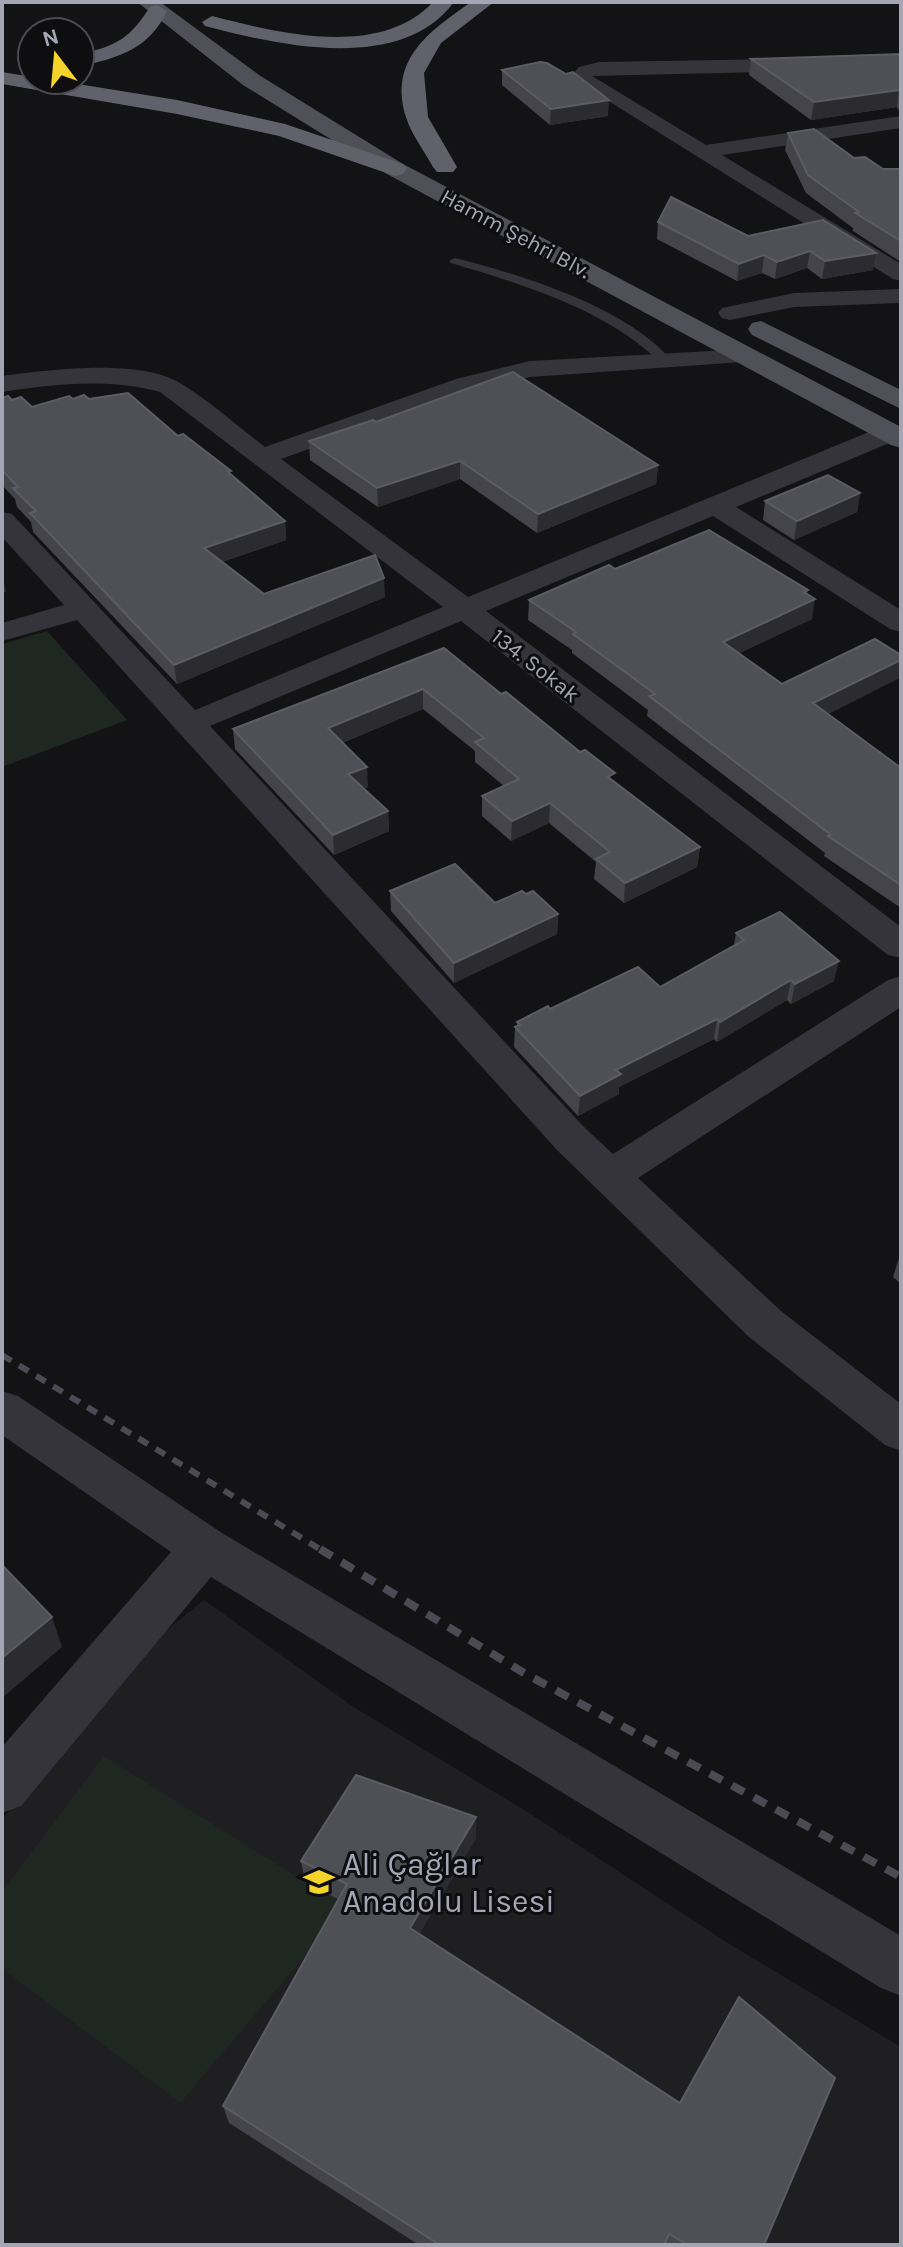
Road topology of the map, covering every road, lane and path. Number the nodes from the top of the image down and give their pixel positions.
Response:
1 (444, 2) edge
2 (484, 2) edge
3 (152, 6) edge
4 (206, 17) joint
5 (256, 54) dead end
6 (96, 56) edge
7 (901, 63) edge
8 (2, 78) edge
9 (901, 122) edge
10 (407, 145) dead end
11 (702, 152) junction
12 (445, 167) junction
13 (395, 169) junction
14 (474, 182) dead end
15 (455, 261) dead end
16 (901, 274) edge
17 (901, 296) edge
18 (701, 299) dead end
19 (730, 313) junction
20 (748, 356) junction
21 (666, 361) junction
22 (2, 384) edge
23 (901, 401) edge
24 (895, 436) edge
25 (261, 457) junction
26 (714, 505) junction
27 (2, 520) edge
28 (83, 609) junction
29 (464, 609) junction
30 (901, 623) edge
31 (2, 632) edge
32 (188, 724) junction
33 (901, 946) edge
34 (901, 989) edge
35 (610, 1176) junction
36 (2, 1410) edge
37 (901, 1431) edge
38 (205, 1548) junction
39 (2, 1787) edge
40 (901, 1968) edge

1 - 4 highway
2 - 12 highway
3 - 6 highway
3 - 13 main road, Hamm Şehri Blv.
4 - 5 main road
7 - 11 street
8 - 13 highway
9 - 11 street
10 - 12 main road, Hamm Şehri Blv.
11 - 16 street
12 - 14 main road, Hamm Şehri Blv.
13 - 20 main road, Hamm Şehri Blv.
15 - 21 lane
17 - 19 street
18 - 19 main road
19 - 23 main road
20 - 21 street
20 - 24 main road, Hamm Şehri Blv.
21 - 25 street
22 - 25 street, 134. Sokak
24 - 26 street
25 - 29 street, 134. Sokak
26 - 29 street
26 - 30 street
27 - 28 street
28 - 31 street
28 - 32 street
29 - 32 street
29 - 33 street, 134. Sokak
32 - 35 street
34 - 35 street
35 - 37 street
36 - 38 street
38 - 39 street
38 - 40 street

